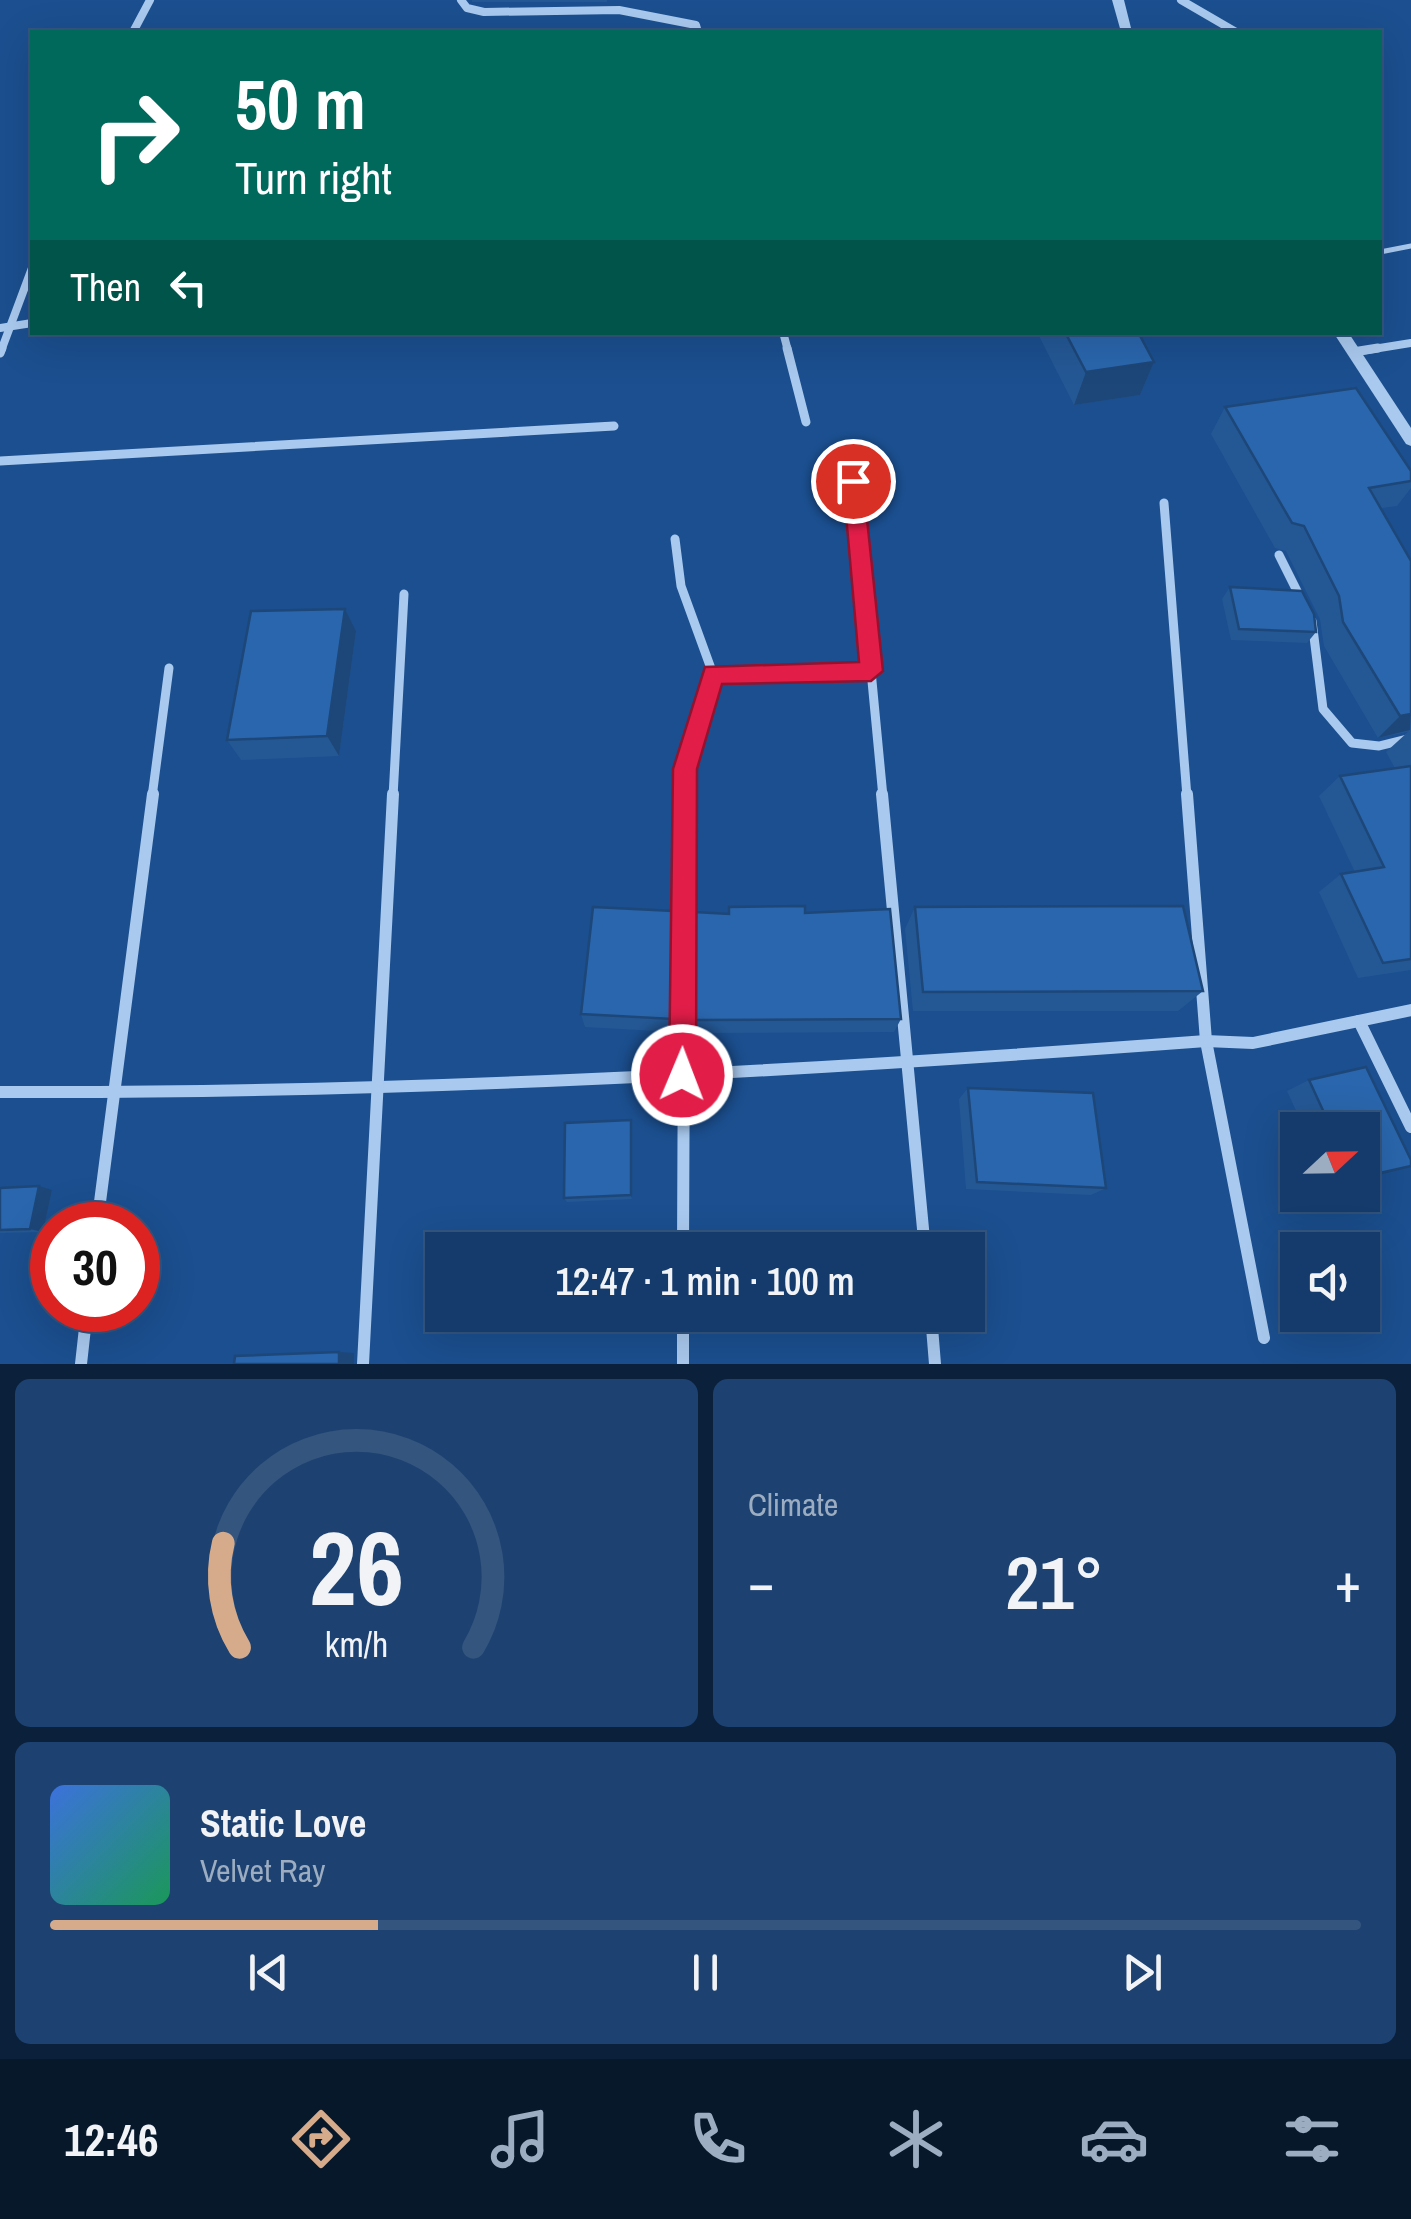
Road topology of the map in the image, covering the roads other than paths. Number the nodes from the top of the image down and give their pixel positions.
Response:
1 (150, 0) edge
2 (461, 0) edge
3 (1118, 0) edge
4 (1181, 0) edge
5 (134, 30) edge
6 (697, 30) edge
7 (1126, 30) edge
8 (1233, 30) edge
9 (1411, 246) edge
10 (1382, 250) edge
11 (30, 274) edge
12 (30, 323) edge
13 (12, 325) junction
14 (0, 328) edge
15 (784, 335) edge
16 (1342, 335) edge
17 (1411, 344) edge
18 (1353, 352) junction
19 (0, 353) edge
20 (806, 422) dead end
21 (614, 426) dead end
22 (1411, 440) edge
23 (0, 461) edge
24 (853, 481) dead end
25 (1164, 503) dead end
26 (675, 539) dead end
27 (1280, 555) dead end
28 (404, 594) dead end
29 (169, 668) dead end
30 (871, 671) junction
31 (713, 674) junction
32 (1411, 738) edge
33 (1411, 1010) edge
34 (1359, 1021) junction
35 (1206, 1041) junction
36 (910, 1064) junction
37 (682, 1075) junction
38 (379, 1086) junction
39 (0, 1092) edge
40 (112, 1094) junction
41 (1411, 1127) edge
42 (100, 1202) edge
43 (682, 1232) edge
44 (924, 1232) edge
45 (85, 1332) edge
46 (682, 1332) edge
47 (932, 1332) edge
48 (1264, 1338) dead end
49 (81, 1364) edge
50 (364, 1364) edge
51 (683, 1364) edge
52 (935, 1364) edge

1 - 5 street
2 - 6 street
3 - 7 street
4 - 8 street
9 - 10 lane
11 - 13 street
12 - 13 street
13 - 14 street
13 - 19 street
15 - 20 street
16 - 18 street
17 - 18 street
18 - 22 street
21 - 23 street
24 - 30 street
25 - 35 street
26 - 31 street
27 - 32 street
28 - 38 street
29 - 40 street
30 - 31 street
30 - 36 street
31 - 37 street
33 - 34 street
34 - 35 street
34 - 41 street
35 - 36 street
35 - 48 street
36 - 37 street
36 - 44 street
37 - 38 street
37 - 43 street
38 - 40 street
38 - 50 street
39 - 40 street
40 - 42 street
45 - 49 street
46 - 51 street
47 - 52 street

